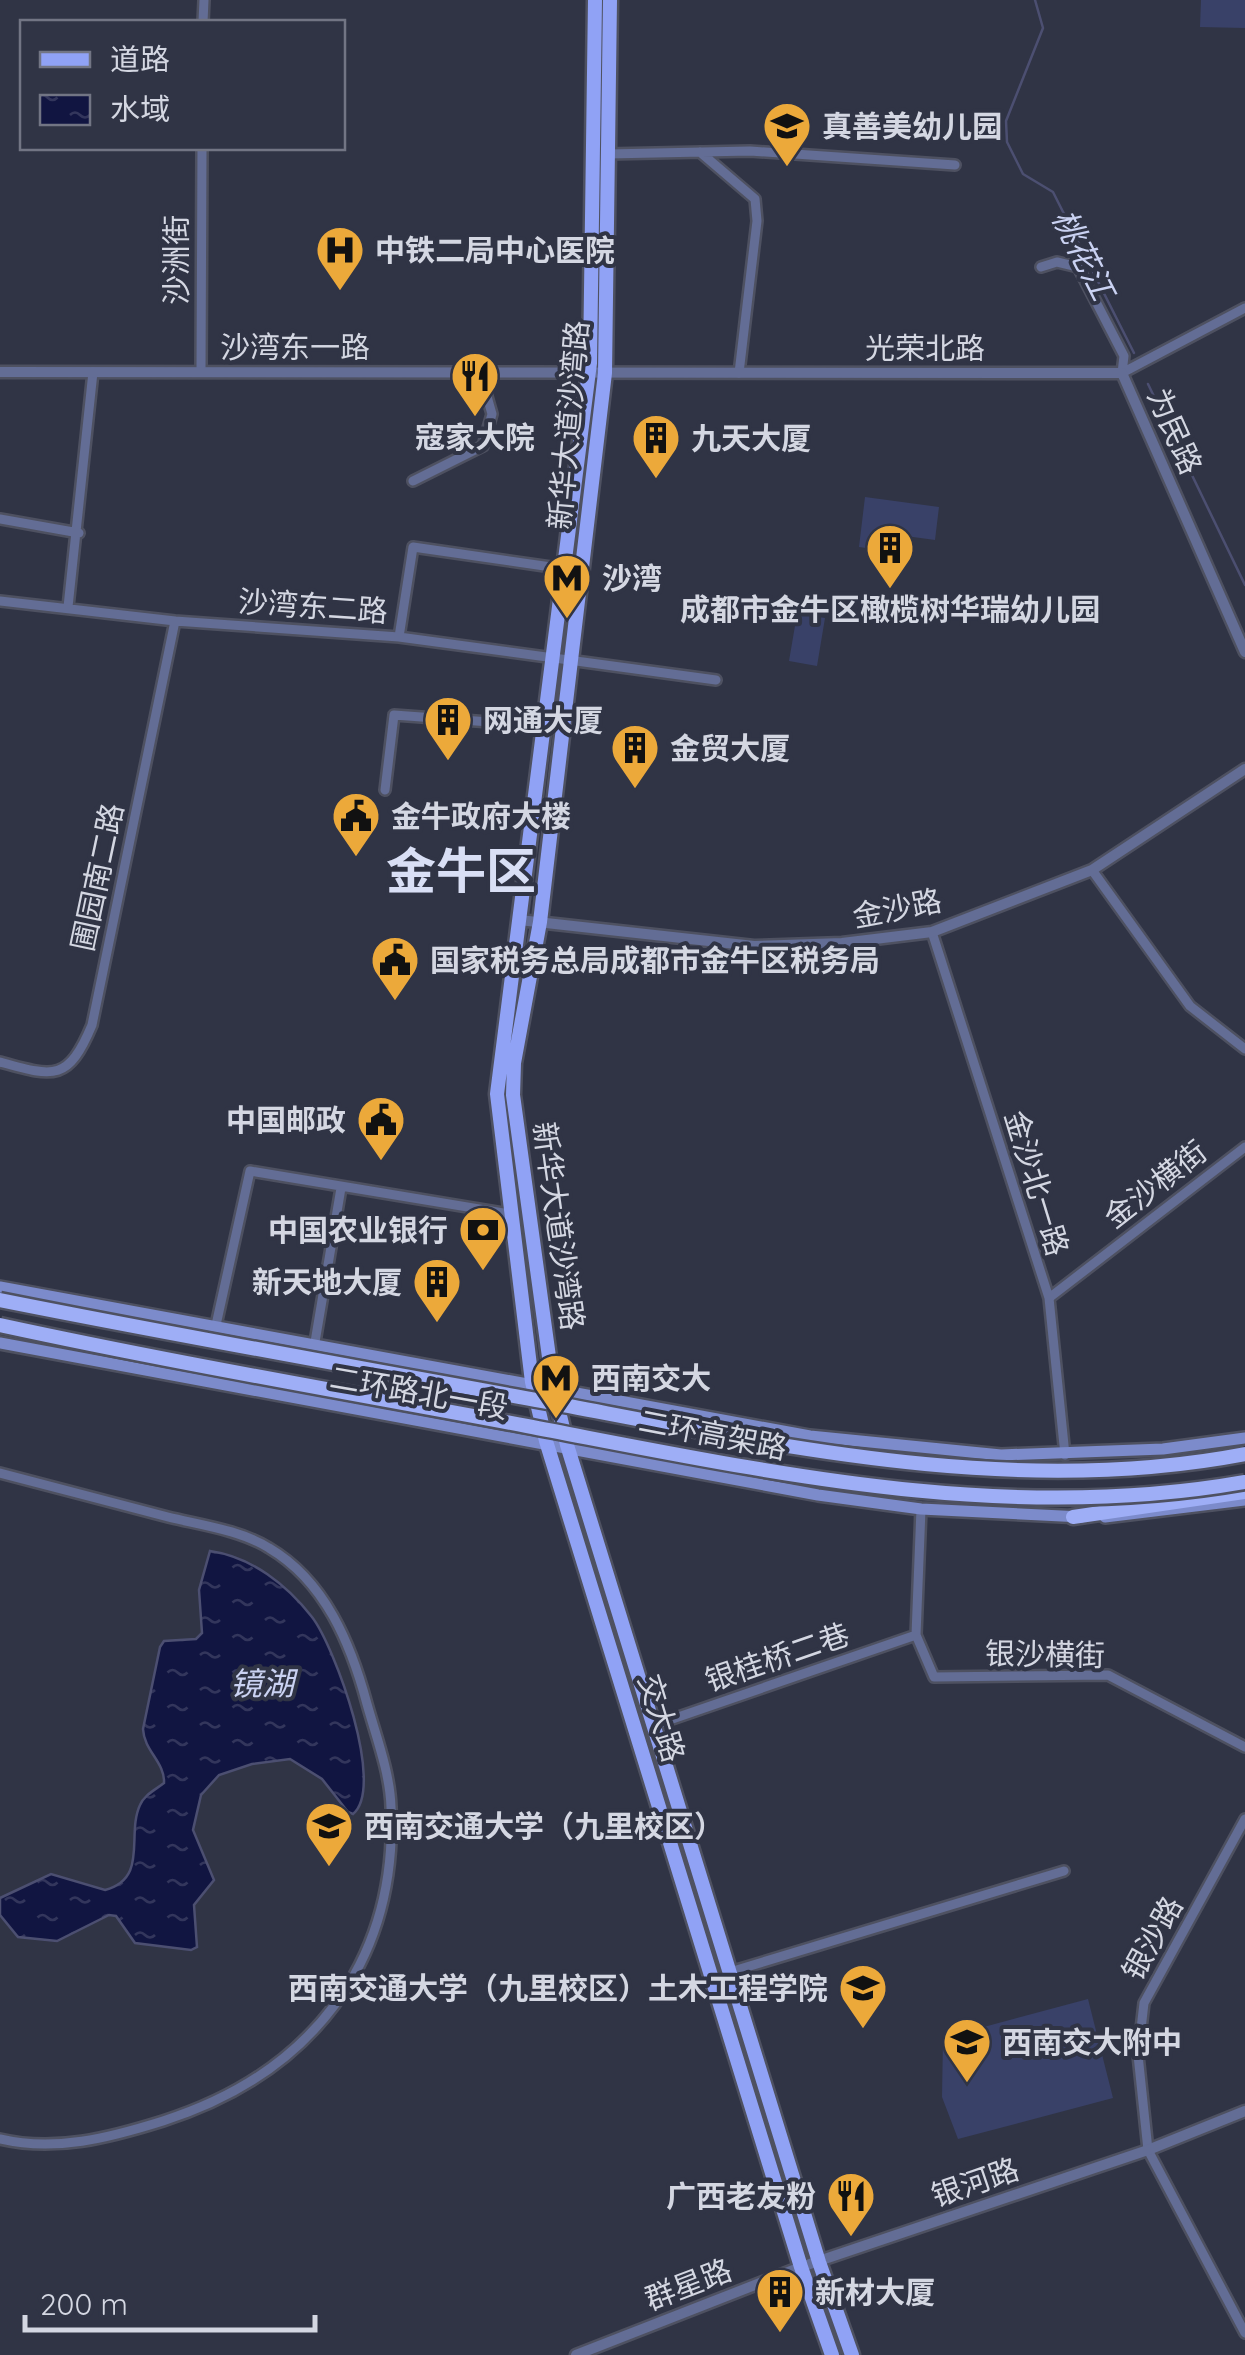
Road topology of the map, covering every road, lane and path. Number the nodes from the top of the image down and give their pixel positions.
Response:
1 (595, 0) edge
2 (610, 0) edge
3 (202, 150) edge
4 (700, 152) junction
5 (608, 154) junction
6 (955, 165) dead end
7 (1041, 267) dead end
8 (1245, 308) edge
9 (0, 372) edge
10 (92, 372) junction
11 (200, 372) junction
12 (480, 372) junction
13 (589, 372) junction
14 (606, 372) junction
15 (739, 373) junction
16 (1122, 373) junction
17 (413, 482) dead end
18 (0, 520) edge
19 (78, 533) junction
20 (565, 569) junction
21 (0, 601) edge
22 (68, 607) junction
23 (175, 621) junction
24 (399, 637) junction
25 (1245, 652) edge
26 (553, 660) junction
27 (572, 662) junction
28 (716, 680) dead end
29 (545, 726) junction
30 (1245, 769) edge
31 (385, 790) dead end
32 (1092, 870) junction
33 (519, 920) junction
34 (540, 922) junction
35 (932, 932) junction
36 (1245, 1049) edge
37 (0, 1062) edge
38 (1245, 1147) edge
39 (340, 1188) junction
40 (510, 1214) junction
41 (0, 1287) edge
42 (1049, 1298) junction
43 (0, 1300) edge
44 (216, 1324) junction
45 (0, 1326) edge
46 (315, 1342) junction
47 (0, 1343) edge
48 (532, 1382) junction
49 (553, 1386) junction
50 (1245, 1438) edge
51 (546, 1442) junction
52 (567, 1445) junction
53 (1245, 1454) edge
54 (1065, 1455) junction
55 (0, 1473) edge
56 (1245, 1482) edge
57 (1245, 1492) edge
58 (1245, 1500) edge
59 (922, 1509) junction
60 (1073, 1517) junction
61 (916, 1635) junction
62 (655, 1726) junction
63 (1245, 1747) edge
64 (1245, 1819) edge
65 (1064, 1871) dead end
66 (730, 1972) junction
67 (1245, 2110) edge
68 (0, 2139) edge
69 (1148, 2150) junction
70 (819, 2262) junction
71 (801, 2268) junction
72 (1245, 2333) edge
73 (576, 2355) edge
74 (832, 2355) edge
75 (852, 2355) edge

1 - 13 main road, 新华大道沙湾路
2 - 5 main road, 新华大道沙湾路
3 - 11 street, 沙洲街
4 - 5 street
4 - 6 street
4 - 15 street
5 - 14 main road, 新华大道沙湾路
7 - 16 street, 为民路
8 - 16 street, 光荣北路
9 - 10 street, 沙湾东一路
10 - 11 street, 沙湾东一路
10 - 19 street
11 - 12 street, 沙湾东一路
12 - 13 street, 沙湾东一路
12 - 17 street
13 - 14 street, 光荣北路
13 - 20 main road, 新华大道沙湾路
14 - 15 street, 光荣北路
14 - 27 main road, 新华大道沙湾路
15 - 16 street, 光荣北路
16 - 25 street, 为民路
18 - 19 street
19 - 22 street
20 - 24 street
20 - 26 main road, 新华大道沙湾路
21 - 22 street, 沙湾东二路
22 - 23 street, 沙湾东二路
23 - 24 street, 沙湾东二路
23 - 37 street, 圃园南二路
24 - 26 street, 沙湾东二路
26 - 27 street, 沙湾东二路
26 - 29 main road, 新华大道沙湾路
27 - 28 street, 沙湾东二路
27 - 34 main road, 新华大道沙湾路
29 - 31 street
29 - 33 main road, 新华大道沙湾路
30 - 32 street, 金沙路
32 - 35 street, 金沙路
32 - 36 street
33 - 34 street, 金沙路
33 - 40 main road, 新华大道沙湾路
34 - 35 street, 金沙路
34 - 49 main road, 新华大道沙湾路
35 - 42 street, 金沙北一路
38 - 42 street, 金沙横街
39 - 40 street
39 - 44 street
39 - 46 street
40 - 48 main road, 新华大道沙湾路
41 - 44 main road, 二环路北一段
42 - 54 street, 金沙北一路
43 - 53 highway, 二环高架路, bridge
44 - 46 main road, 二环路北一段
45 - 56 highway, 二环高架路, bridge
46 - 48 main road, 二环路北一段
47 - 51 main road, 二环路北一段
48 - 49 main road, 二环路北一段
48 - 51 main road, 交大路
49 - 52 main road, 交大路
49 - 54 main road, 二环路北一段
50 - 54 main road, 二环路北一段
51 - 52 main road, 二环路北一段
51 - 71 main road, 交大路
52 - 59 main road, 二环路北一段
52 - 62 main road, 交大路
55 - 68 street
57 - 60 highway
58 - 60 main road, 二环路北一段
59 - 60 main road, 二环路北一段
59 - 61 street
61 - 62 street, 银桂桥二巷
61 - 63 street, 银沙横街
62 - 66 main road, 交大路
64 - 69 street, 银沙路
65 - 66 street
66 - 70 main road, 交大路
67 - 69 street, 银河路
69 - 70 street, 银河路
69 - 72 street
70 - 71 street, 群星路
70 - 75 main road, 交大路
71 - 73 street, 群星路
71 - 74 main road, 交大路

